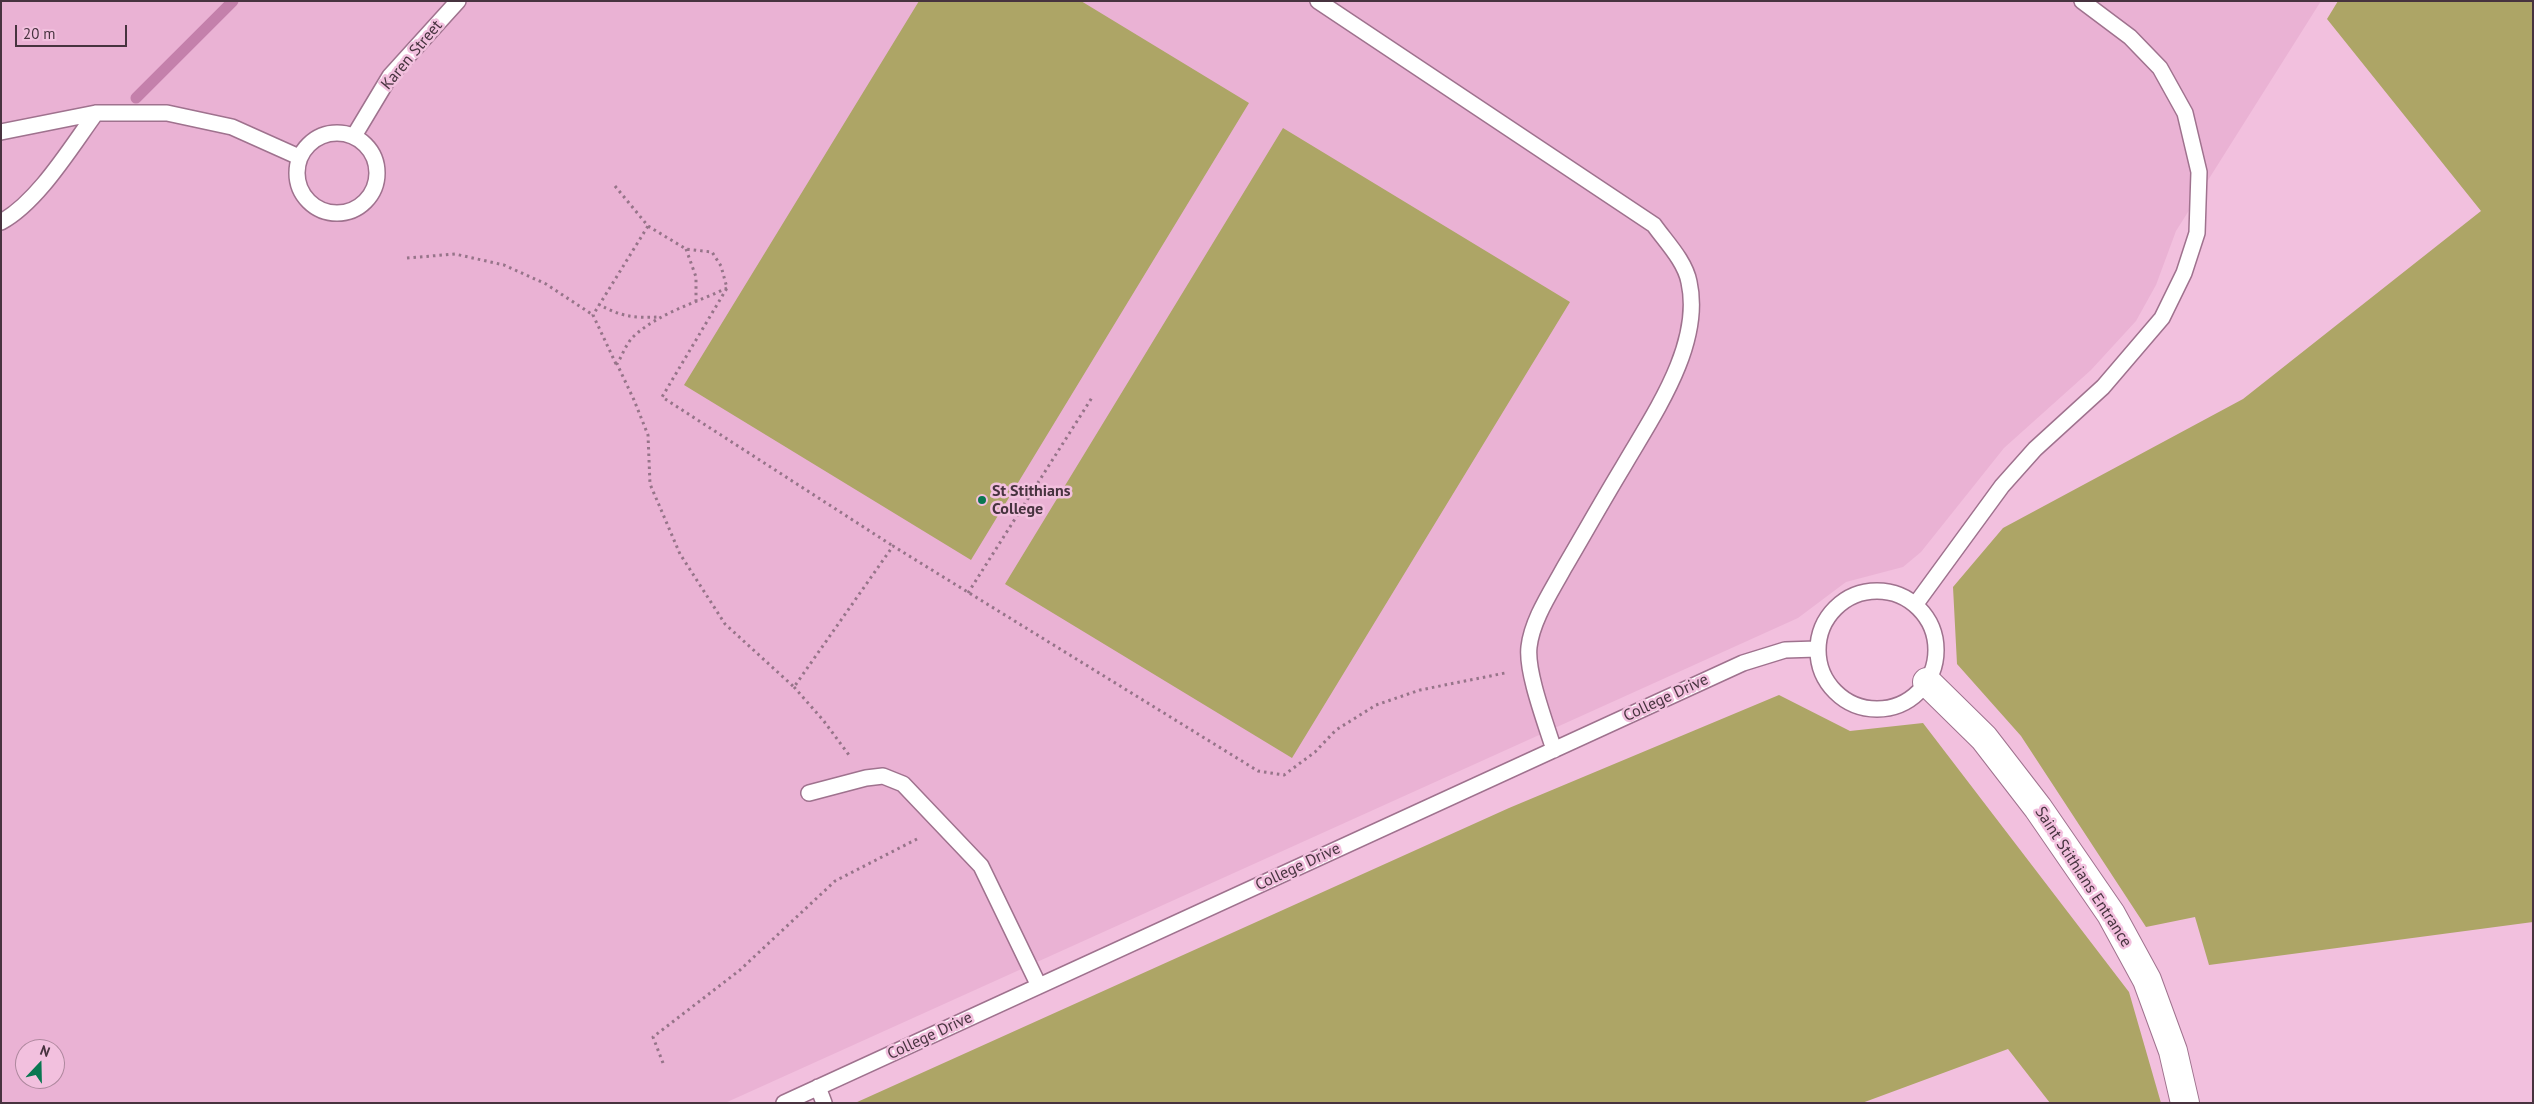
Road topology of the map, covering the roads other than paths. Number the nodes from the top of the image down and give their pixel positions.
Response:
1 (458, 1) edge
2 (1318, 1) edge
3 (2082, 1) edge
4 (96, 113) junction
5 (1, 132) edge
6 (354, 136) junction
7 (299, 157) junction
8 (1, 222) edge
9 (1914, 605) junction
10 (1817, 650) junction
11 (1927, 682) junction
12 (1554, 750) junction
13 (809, 793) dead end
14 (1039, 986) junction
15 (818, 1088) junction
16 (784, 1103) edge
17 (824, 1103) edge
18 (2185, 1103) edge

1 - 6 lane, Karen Street
2 - 12 lane
3 - 9 lane
4 - 5 lane
4 - 7 lane
4 - 8 lane
6 - 7 lane
6 - 7 lane
9 - 10 lane
9 - 11 lane
10 - 11 lane
10 - 12 lane, College Drive
11 - 18 street, Saint Stithians Entrance
12 - 14 lane, College Drive
13 - 14 lane
14 - 15 lane, College Drive
15 - 16 lane, College Drive
15 - 17 lane

